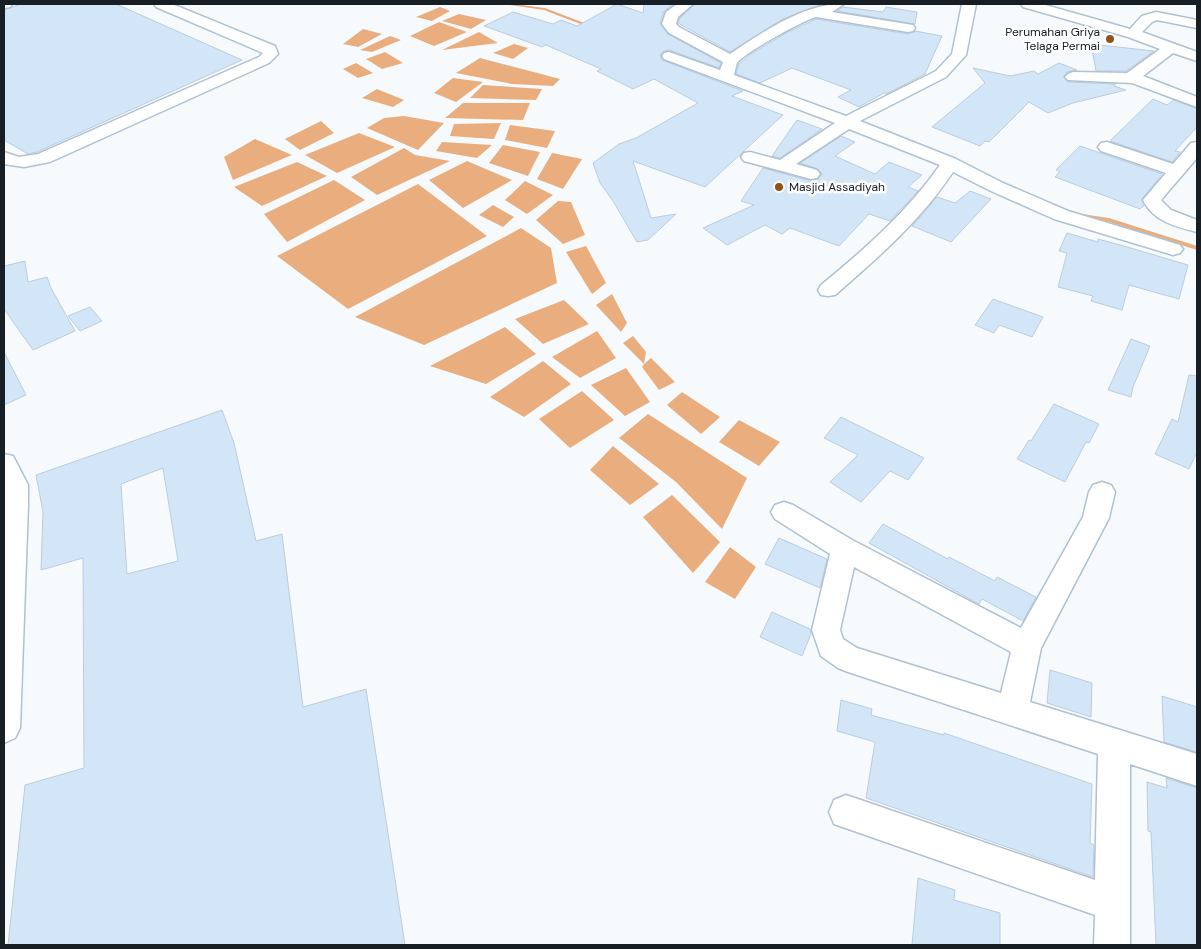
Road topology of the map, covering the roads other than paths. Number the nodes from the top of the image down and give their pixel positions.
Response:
1 (161, 4) edge
2 (686, 4) edge
3 (969, 4) edge
4 (1028, 4) edge
5 (1044, 4) edge
6 (838, 9) edge
7 (1067, 14) junction
8 (1197, 24) edge
9 (908, 28) dead end
10 (1133, 34) junction
11 (1171, 48) junction
12 (669, 56) dead end
13 (1197, 58) edge
14 (728, 69) junction
15 (1073, 77) dead end
16 (1134, 78) junction
17 (1197, 102) edge
18 (851, 120) junction
19 (1107, 147) dead end
20 (1197, 147) edge
21 (4, 157) edge
22 (750, 157) dead end
23 (950, 163) junction
24 (782, 166) junction
25 (1178, 171) junction
26 (811, 174) dead end
27 (1197, 226) edge
28 (1173, 249) dead end
29 (828, 290) dead end
30 (4, 463) edge
31 (1102, 492) dead end
32 (784, 512) dead end
33 (845, 549) junction
34 (1027, 646) junction
35 (1013, 710) junction
36 (4, 728) edge
37 (1114, 742) junction
38 (1197, 770) edge
39 (846, 812) dead end
40 (1112, 903) junction
41 (1112, 945) edge

1 - 21 street
2 - 14 street
3 - 18 street
4 - 7 street
5 - 7 street
6 - 9 street
6 - 14 street
7 - 10 street
8 - 10 street
10 - 11 street
11 - 13 street
11 - 16 street
12 - 14 street
14 - 18 street
15 - 16 street
16 - 17 street
18 - 23 street
18 - 24 street
19 - 25 street
20 - 25 street
22 - 24 street
23 - 28 street
23 - 29 street
24 - 26 street
25 - 27 street
30 - 36 street
31 - 34 street
32 - 33 street
33 - 34 street
33 - 35 street
34 - 35 street
35 - 37 street
37 - 38 street
37 - 40 street
39 - 40 street
40 - 41 street

